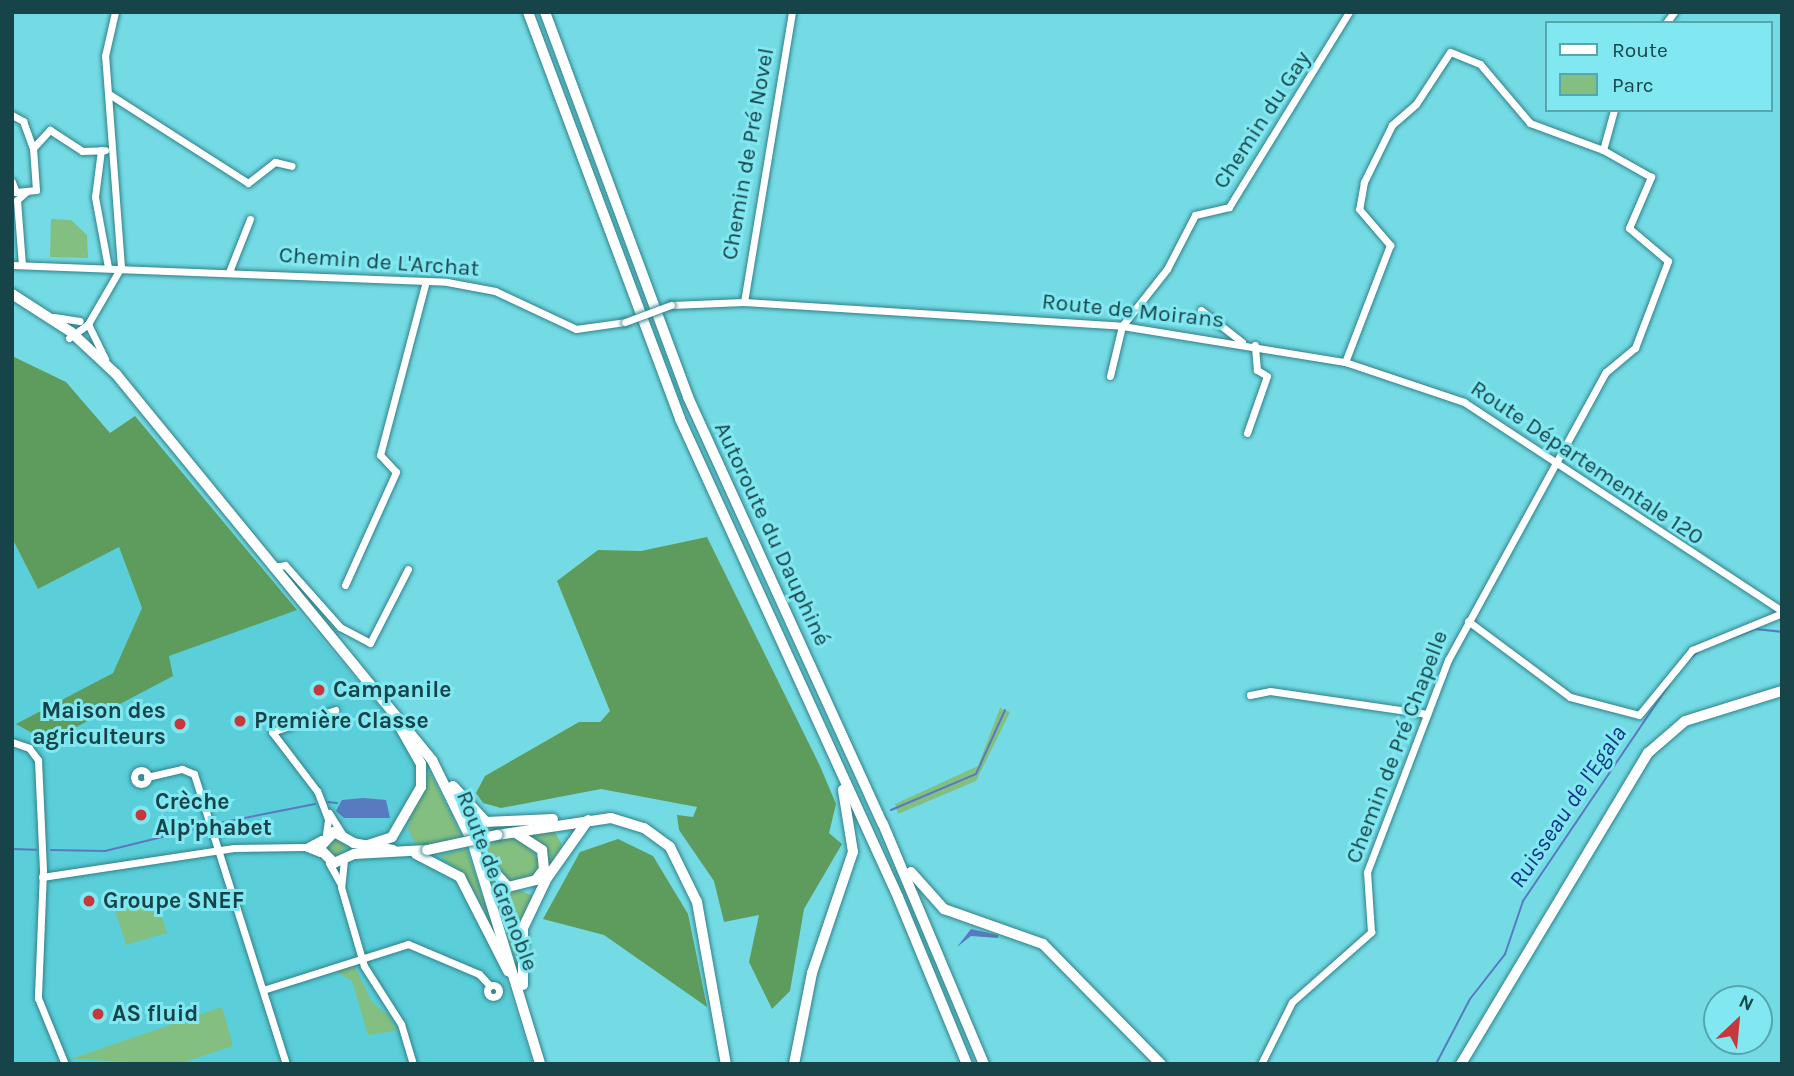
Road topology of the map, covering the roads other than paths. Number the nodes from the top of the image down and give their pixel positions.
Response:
1 (116, 12) edge
2 (528, 12) edge
3 (545, 12) edge
4 (792, 12) edge
5 (1349, 12) edge
6 (108, 94) junction
7 (1613, 112) edge
8 (12, 116) edge
9 (33, 148) junction
10 (113, 149) junction
11 (101, 150) junction
12 (1603, 150) junction
13 (292, 166) dead end
14 (12, 182) edge
15 (27, 191) junction
16 (250, 219) dead end
17 (12, 265) edge
18 (22, 265) junction
19 (108, 267) junction
20 (121, 267) junction
21 (229, 272) junction
22 (426, 281) junction
23 (12, 294) edge
24 (12, 301) edge
25 (744, 302) junction
26 (1201, 310) dead end
27 (1122, 326) junction
28 (77, 329) junction
29 (1240, 342) junction
30 (1255, 345) junction
31 (1345, 362) junction
32 (116, 374) junction
33 (1111, 376) dead end
34 (1247, 432) dead end
35 (1555, 463) junction
36 (262, 558) junction
37 (279, 569) junction
38 (408, 569) dead end
39 (345, 585) dead end
40 (1782, 612) edge
41 (1468, 621) junction
42 (1782, 691) edge
43 (1250, 695) dead end
44 (335, 710) dead end
45 (815, 714) junction
46 (396, 715) junction
47 (1427, 715) junction
48 (12, 742) edge
49 (432, 760) junction
50 (148, 777) dead end
51 (325, 807) junction
52 (463, 818) junction
53 (589, 819) junction
54 (883, 824) junction
55 (547, 826) junction
56 (512, 832) junction
57 (323, 836) junction
58 (346, 837) junction
59 (368, 845) junction
60 (305, 847) junction
61 (565, 849) junction
62 (218, 850) junction
63 (396, 850) junction
64 (320, 853) junction
65 (346, 858) junction
66 (329, 863) junction
67 (43, 877) junction
68 (341, 887) junction
69 (361, 959) junction
70 (490, 986) dead end
71 (264, 990) junction
72 (518, 990) junction
73 (65, 1064) edge
74 (286, 1064) edge
75 (413, 1064) edge
76 (540, 1064) edge
77 (726, 1064) edge
78 (794, 1064) edge
79 (967, 1064) edge
80 (984, 1064) edge
81 (1161, 1064) edge
82 (1261, 1064) edge
83 (1461, 1064) edge

1 - 6 street
2 - 45 highway, Autoroute du Dauphiné
3 - 54 highway, Autoroute du Dauphiné
4 - 25 street, Chemin de Pré Novel
5 - 27 street, Chemin du Gay
6 - 10 street
6 - 13 street
7 - 12 street
8 - 9 street
9 - 11 street
9 - 15 street
10 - 11 street
10 - 20 street
11 - 19 street
12 - 31 street
12 - 35 street
14 - 15 street
15 - 18 street
16 - 21 street
17 - 18 street, Chemin de L'Archat
18 - 19 street, Chemin de L'Archat
19 - 20 street, Chemin de L'Archat
20 - 21 street, Chemin de L'Archat
20 - 28 street
21 - 22 street, Chemin de L'Archat
22 - 25 street, Chemin de L'Archat, bridge
22 - 39 street
23 - 28 main road
24 - 28 main road
25 - 27 street, Route de Moirans
26 - 29 street
27 - 29 street, Route de Moirans
27 - 33 street
28 - 32 main road
28 - 32 street
28 - 36 main road
29 - 30 street, Route Départementale 120
30 - 31 street, Route Départementale 120
30 - 34 street
31 - 35 street, Route Départementale 120
32 - 37 main road
35 - 40 street, Route Départementale 120
35 - 41 street, Chemin de Pré Chapelle
36 - 37 street
36 - 46 main road
37 - 38 street
37 - 46 main road
40 - 41 street
41 - 47 street, Chemin de Pré Chapelle
42 - 83 main road
43 - 47 street
44 - 51 street
45 - 78 highway
45 - 79 highway, Autoroute du Dauphiné
46 - 49 main road, Route de Grenoble
46 - 59 main road
46 - 72 main road, Route de Grenoble
47 - 82 street, Chemin de Pré Chapelle
48 - 67 street
49 - 52 main road, Route de Grenoble
49 - 53 main road
50 - 62 street
51 - 57 street
51 - 58 street
52 - 56 main road
52 - 72 main road, Route de Grenoble
53 - 55 main road
53 - 61 main road
53 - 77 main road
54 - 80 highway, Autoroute du Dauphiné
54 - 81 highway
55 - 56 main road
55 - 61 main road
56 - 63 main road, bridge
57 - 58 main road
57 - 60 street
57 - 64 main road
58 - 59 main road
58 - 65 main road
59 - 63 main road
60 - 62 street
60 - 64 street
61 - 76 main road
62 - 67 street
62 - 71 street
63 - 65 main road
63 - 72 main road
64 - 66 main road
65 - 66 main road
65 - 68 street
66 - 68 street
67 - 73 street
68 - 69 street
69 - 70 street
69 - 71 street
69 - 75 street
71 - 74 street
72 - 76 main road, Route de Grenoble

